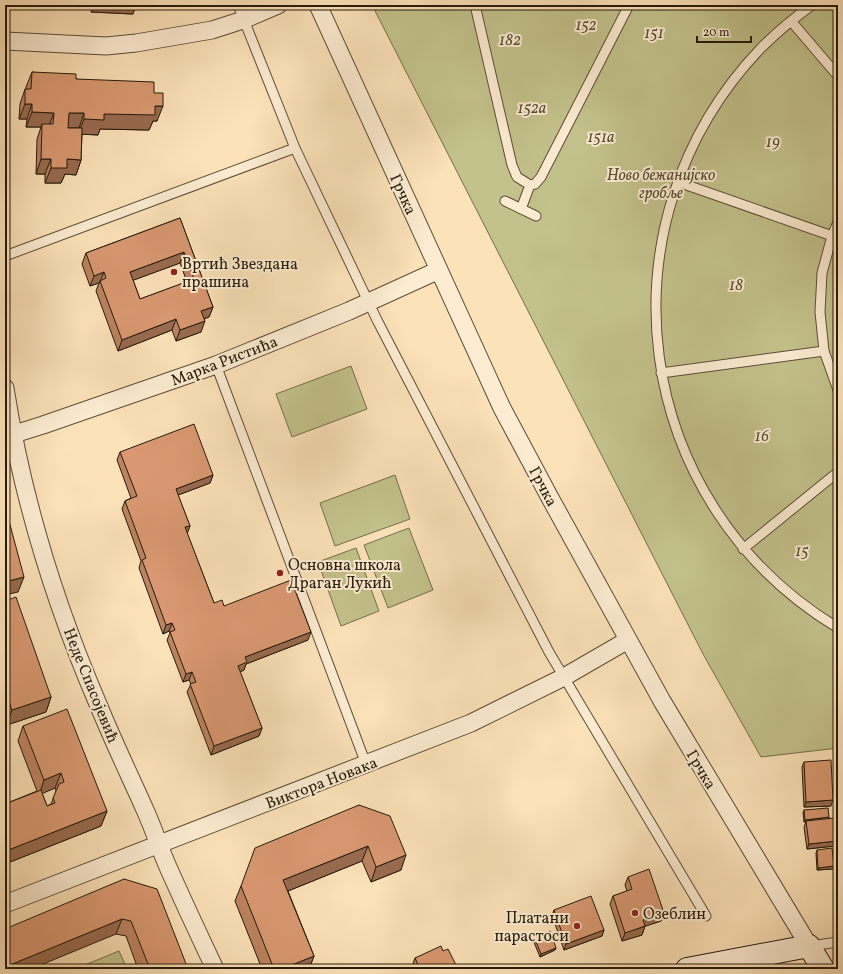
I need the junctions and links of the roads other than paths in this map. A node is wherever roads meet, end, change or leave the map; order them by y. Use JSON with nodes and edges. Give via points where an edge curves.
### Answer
{"nodes":[{"id":1,"x":278,"y":5,"type":"edge"},
{"id":2,"x":318,"y":5,"type":"edge"},
{"id":3,"x":475,"y":5,"type":"edge"},
{"id":4,"x":629,"y":5,"type":"edge"},
{"id":5,"x":812,"y":5,"type":"edge"},
{"id":6,"x":241,"y":12,"type":"edge"},
{"id":7,"x":791,"y":21,"type":"junction"},
{"id":8,"x":5,"y":40,"type":"edge"},
{"id":9,"x":838,"y":76,"type":"edge"},
{"id":10,"x":295,"y":148,"type":"junction"},
{"id":11,"x":678,"y":182,"type":"junction"},
{"id":12,"x":530,"y":185,"type":"junction"},
{"id":13,"x":505,"y":200,"type":"dead end"},
{"id":14,"x":521,"y":209,"type":"junction"},
{"id":15,"x":536,"y":216,"type":"dead end"},
{"id":16,"x":838,"y":222,"type":"edge"},
{"id":17,"x":835,"y":237,"type":"edge"},
{"id":18,"x":5,"y":256,"type":"edge"},
{"id":19,"x":439,"y":270,"type":"junction"},
{"id":20,"x":369,"y":302,"type":"junction"},
{"id":21,"x":824,"y":351,"type":"junction"},
{"id":22,"x":216,"y":365,"type":"junction"},
{"id":23,"x":661,"y":373,"type":"junction"},
{"id":24,"x":5,"y":388,"type":"edge"},
{"id":25,"x":838,"y":390,"type":"edge"},
{"id":26,"x":9,"y":436,"type":"edge"},
{"id":27,"x":838,"y":472,"type":"edge"},
{"id":28,"x":743,"y":549,"type":"junction"},
{"id":29,"x":838,"y":628,"type":"edge"},
{"id":30,"x":628,"y":640,"type":"junction"},
{"id":31,"x":564,"y":677,"type":"junction"},
{"id":32,"x":366,"y":764,"type":"junction"},
{"id":33,"x":158,"y":844,"type":"junction"},
{"id":34,"x":5,"y":904,"type":"edge"},
{"id":35,"x":706,"y":916,"type":"dead end"},
{"id":36,"x":838,"y":942,"type":"edge"},
{"id":37,"x":809,"y":946,"type":"junction"},
{"id":38,"x":215,"y":969,"type":"edge"},
{"id":39,"x":687,"y":969,"type":"edge"},
{"id":40,"x":824,"y":969,"type":"edge"}],
"edges":[{"from":1,"to":6,"type":"street"},
{"from":2,"to":19,"type":"street","name":"Грчка"},
{"from":3,"to":12,"type":"lane","via":[[512,165],[517,177]]},
{"from":4,"to":12,"type":"lane","via":[[541,177],[535,184]]},
{"from":5,"to":7,"type":"lane"},
{"from":6,"to":8,"type":"street","via":[[212,30],[122,45]]},
{"from":6,"to":10,"type":"lane"},
{"from":7,"to":9,"type":"lane"},
{"from":7,"to":11,"type":"lane","via":[[762,48],[712,110],[693,145]]},
{"from":10,"to":18,"type":"lane"},
{"from":10,"to":20,"type":"lane"},
{"from":11,"to":17,"type":"lane"},
{"from":11,"to":23,"type":"lane","via":[[664,228],[657,276],[656,325]]},
{"from":12,"to":14,"type":"lane"},
{"from":13,"to":14,"type":"lane"},
{"from":14,"to":15,"type":"lane"},
{"from":16,"to":17,"type":"lane"},
{"from":17,"to":21,"type":"lane","via":[[822,273],[820,312]]},
{"from":19,"to":20,"type":"street","name":"Марка Ристића"},
{"from":19,"to":30,"type":"street","name":"Грчка","via":[[502,408]]},
{"from":20,"to":22,"type":"street","name":"Марка Ристића"},
{"from":20,"to":31,"type":"lane"},
{"from":21,"to":23,"type":"lane"},
{"from":21,"to":25,"type":"lane"},
{"from":22,"to":26,"type":"street","name":"Марка Ристића"},
{"from":22,"to":32,"type":"lane"},
{"from":23,"to":28,"type":"lane","via":[[670,411],[699,484]]},
{"from":24,"to":26,"type":"street","name":"Неде Спасојевић"},
{"from":26,"to":33,"type":"street","name":"Неде Спасојевић","via":[[59,602],[97,704]]},
{"from":27,"to":28,"type":"lane"},
{"from":28,"to":29,"type":"lane","via":[[777,584],[815,614]]},
{"from":30,"to":31,"type":"street","name":"Виктора Новака"},
{"from":30,"to":37,"type":"street","name":"Грчка","via":[[691,751]]},
{"from":31,"to":32,"type":"street","name":"Виктора Новака","via":[[470,723]]},
{"from":31,"to":35,"type":"lane"},
{"from":32,"to":33,"type":"street","name":"Виктора Новака"},
{"from":33,"to":34,"type":"street","name":"Виктора Новака"},
{"from":33,"to":38,"type":"street","name":"Неде Спасојевић"},
{"from":36,"to":37,"type":"lane"},
{"from":37,"to":39,"type":"main road"},
{"from":37,"to":40,"type":"main road"}]}
